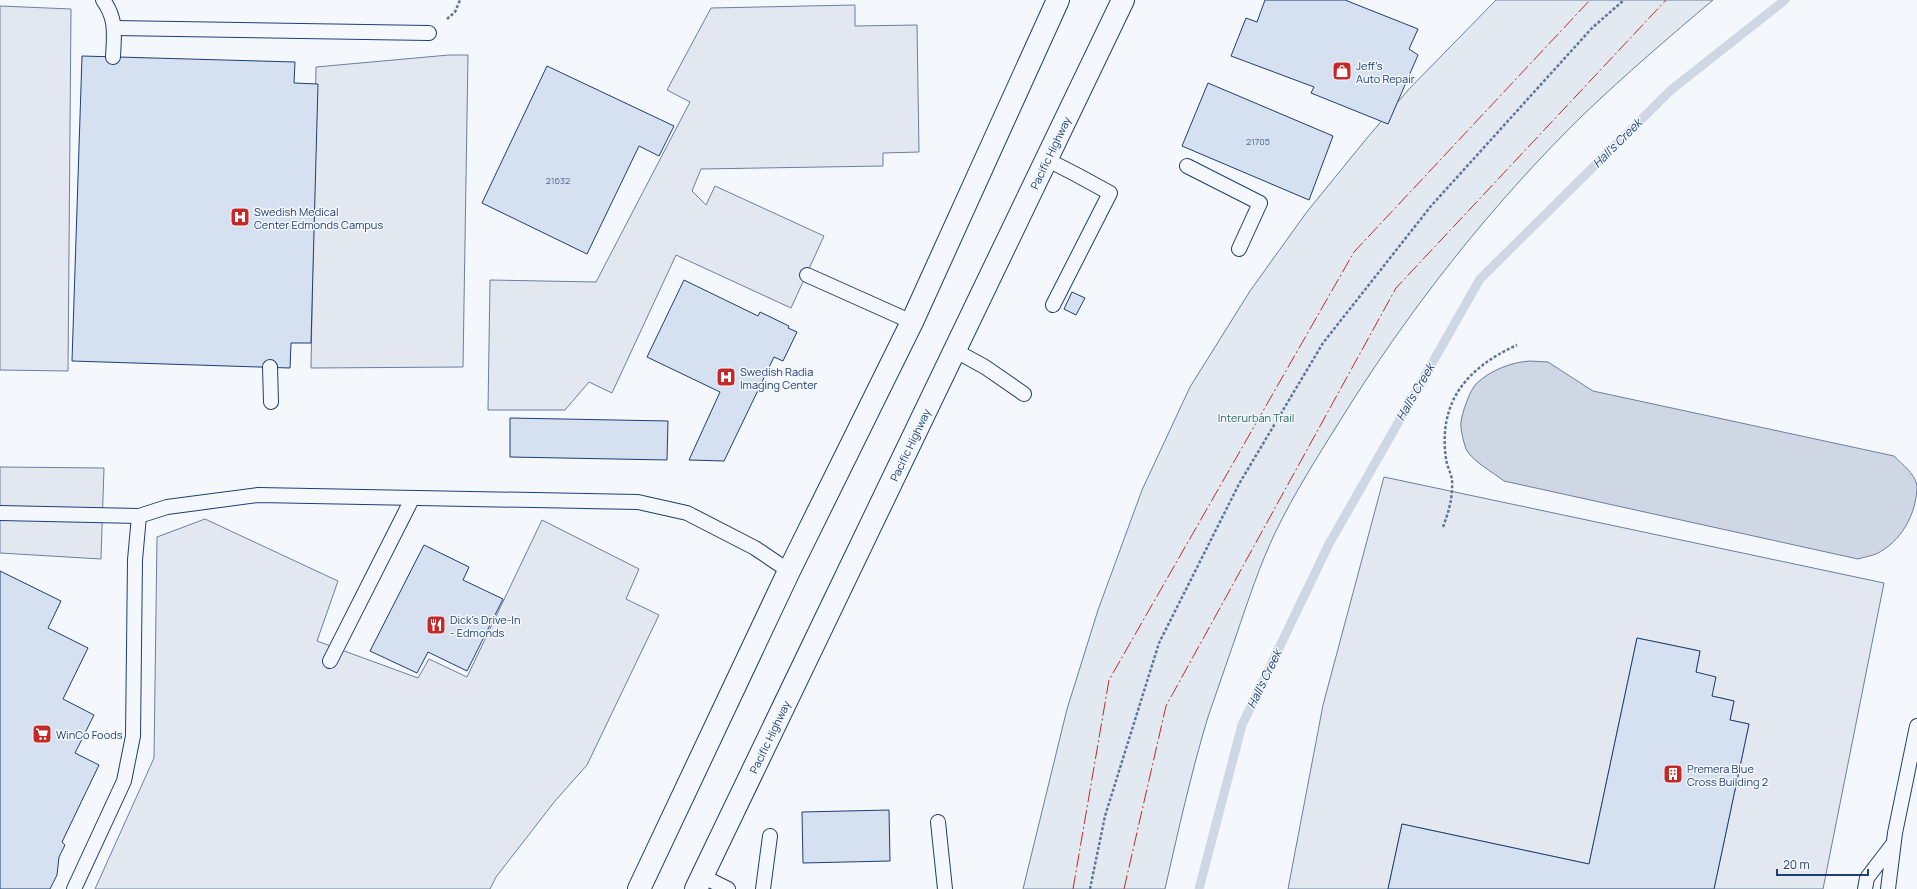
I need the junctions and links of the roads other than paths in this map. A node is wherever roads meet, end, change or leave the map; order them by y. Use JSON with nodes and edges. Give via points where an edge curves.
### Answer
{"nodes":[{"id":1,"x":103,"y":0,"type":"edge"},
{"id":2,"x":1058,"y":0,"type":"edge"},
{"id":3,"x":1123,"y":0,"type":"edge"},
{"id":4,"x":114,"y":28,"type":"junction"},
{"id":5,"x":429,"y":33,"type":"dead end"},
{"id":6,"x":113,"y":57,"type":"dead end"},
{"id":7,"x":1046,"y":159,"type":"junction"},
{"id":8,"x":1187,"y":166,"type":"dead end"},
{"id":9,"x":1239,"y":249,"type":"dead end"},
{"id":10,"x":807,"y":275,"type":"dead end"},
{"id":11,"x":1053,"y":306,"type":"dead end"},
{"id":12,"x":912,"y":322,"type":"junction"},
{"id":13,"x":954,"y":350,"type":"junction"},
{"id":14,"x":270,"y":367,"type":"dead end"},
{"id":15,"x":1024,"y":394,"type":"dead end"},
{"id":16,"x":271,"y":402,"type":"dead end"},
{"id":17,"x":412,"y":499,"type":"junction"},
{"id":18,"x":0,"y":513,"type":"edge"},
{"id":19,"x":139,"y":516,"type":"junction"},
{"id":20,"x":789,"y":572,"type":"junction"},
{"id":21,"x":330,"y":661,"type":"dead end"},
{"id":22,"x":1917,"y":726,"type":"edge"},
{"id":23,"x":938,"y":822,"type":"dead end"},
{"id":24,"x":770,"y":836,"type":"dead end"},
{"id":25,"x":1893,"y":844,"type":"junction"},
{"id":26,"x":699,"y":882,"type":"edge"},
{"id":27,"x":74,"y":889,"type":"edge"},
{"id":28,"x":639,"y":889,"type":"edge"},
{"id":29,"x":728,"y":889,"type":"edge"},
{"id":30,"x":763,"y":889,"type":"edge"},
{"id":31,"x":945,"y":889,"type":"edge"},
{"id":32,"x":1865,"y":889,"type":"edge"},
{"id":33,"x":1888,"y":889,"type":"edge"}],
"edges":[{"from":1,"to":4,"type":"lane","via":[[111,11]]},
{"from":2,"to":12,"type":"highway"},
{"from":3,"to":7,"type":"highway","name":"Pacific Highway"},
{"from":4,"to":5,"type":"lane"},
{"from":4,"to":6,"type":"lane"},
{"from":7,"to":11,"type":"lane","via":[[1110,193]]},
{"from":7,"to":13,"type":"highway","name":"Pacific Highway"},
{"from":8,"to":9,"type":"lane","via":[[1260,203]]},
{"from":10,"to":12,"type":"lane"},
{"from":12,"to":20,"type":"highway"},
{"from":13,"to":15,"type":"lane","via":[[986,367]]},
{"from":13,"to":26,"type":"highway","name":"Pacific Highway"},
{"from":14,"to":16,"type":"lane"},
{"from":17,"to":19,"type":"lane","via":[[258,495],[167,507]]},
{"from":17,"to":20,"type":"lane","via":[[638,502],[687,513],[755,548]]},
{"from":17,"to":21,"type":"lane"},
{"from":18,"to":19,"type":"lane"},
{"from":19,"to":27,"type":"lane","via":[[135,560],[133,736],[124,781]]},
{"from":20,"to":28,"type":"highway"},
{"from":22,"to":25,"type":"lane"},
{"from":23,"to":31,"type":"lane"},
{"from":24,"to":30,"type":"lane"},
{"from":25,"to":32,"type":"lane","via":[[1868,878]]},
{"from":25,"to":33,"type":"lane"},
{"from":26,"to":29,"type":"lane"}]}
